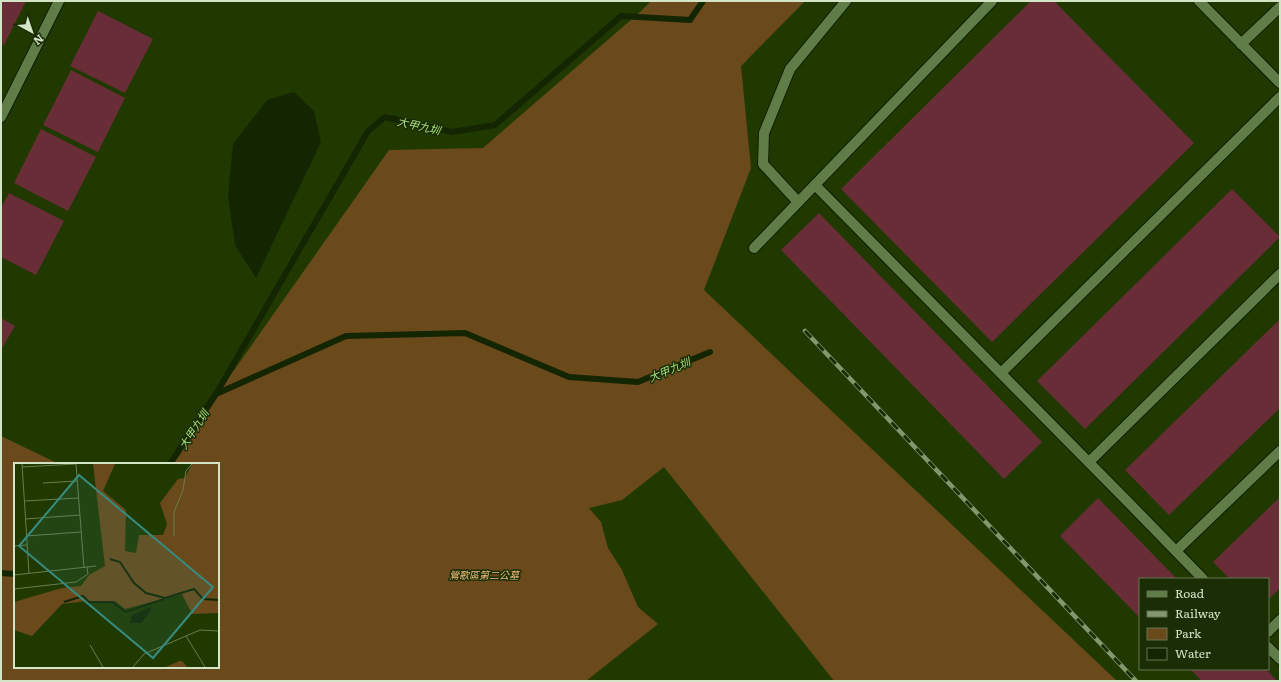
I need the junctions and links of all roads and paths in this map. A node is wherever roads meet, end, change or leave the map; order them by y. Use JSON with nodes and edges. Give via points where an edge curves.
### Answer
{"nodes":[{"id":1,"x":59,"y":1,"type":"edge"},
{"id":2,"x":846,"y":1,"type":"edge"},
{"id":3,"x":992,"y":1,"type":"edge"},
{"id":4,"x":1199,"y":1,"type":"edge"},
{"id":5,"x":1280,"y":7,"type":"edge"},
{"id":6,"x":1241,"y":44,"type":"junction"},
{"id":7,"x":1280,"y":83,"type":"edge"},
{"id":8,"x":1280,"y":97,"type":"edge"},
{"id":9,"x":1,"y":117,"type":"edge"},
{"id":10,"x":815,"y":185,"type":"junction"},
{"id":11,"x":798,"y":202,"type":"junction"},
{"id":12,"x":754,"y":248,"type":"dead end"},
{"id":13,"x":1280,"y":274,"type":"edge"},
{"id":14,"x":1001,"y":373,"type":"junction"},
{"id":15,"x":1280,"y":451,"type":"edge"},
{"id":16,"x":1089,"y":462,"type":"junction"},
{"id":17,"x":1176,"y":551,"type":"junction"},
{"id":18,"x":1202,"y":578,"type":"edge"},
{"id":19,"x":1280,"y":620,"type":"edge"},
{"id":20,"x":1269,"y":631,"type":"edge"},
{"id":21,"x":1269,"y":648,"type":"edge"},
{"id":22,"x":1280,"y":659,"type":"edge"}],
"edges":[{"from":1,"to":9,"type":"street"},
{"from":2,"to":11,"type":"street","via":[[790,68],[764,133],[763,164]]},
{"from":3,"to":10,"type":"street"},
{"from":4,"to":6,"type":"street"},
{"from":5,"to":6,"type":"street"},
{"from":6,"to":7,"type":"street"},
{"from":8,"to":14,"type":"street"},
{"from":10,"to":11,"type":"street"},
{"from":10,"to":14,"type":"street"},
{"from":11,"to":12,"type":"street"},
{"from":13,"to":16,"type":"street"},
{"from":14,"to":16,"type":"street"},
{"from":15,"to":17,"type":"street"},
{"from":16,"to":17,"type":"street"},
{"from":17,"to":18,"type":"street"},
{"from":19,"to":20,"type":"street"},
{"from":21,"to":22,"type":"street"}]}
